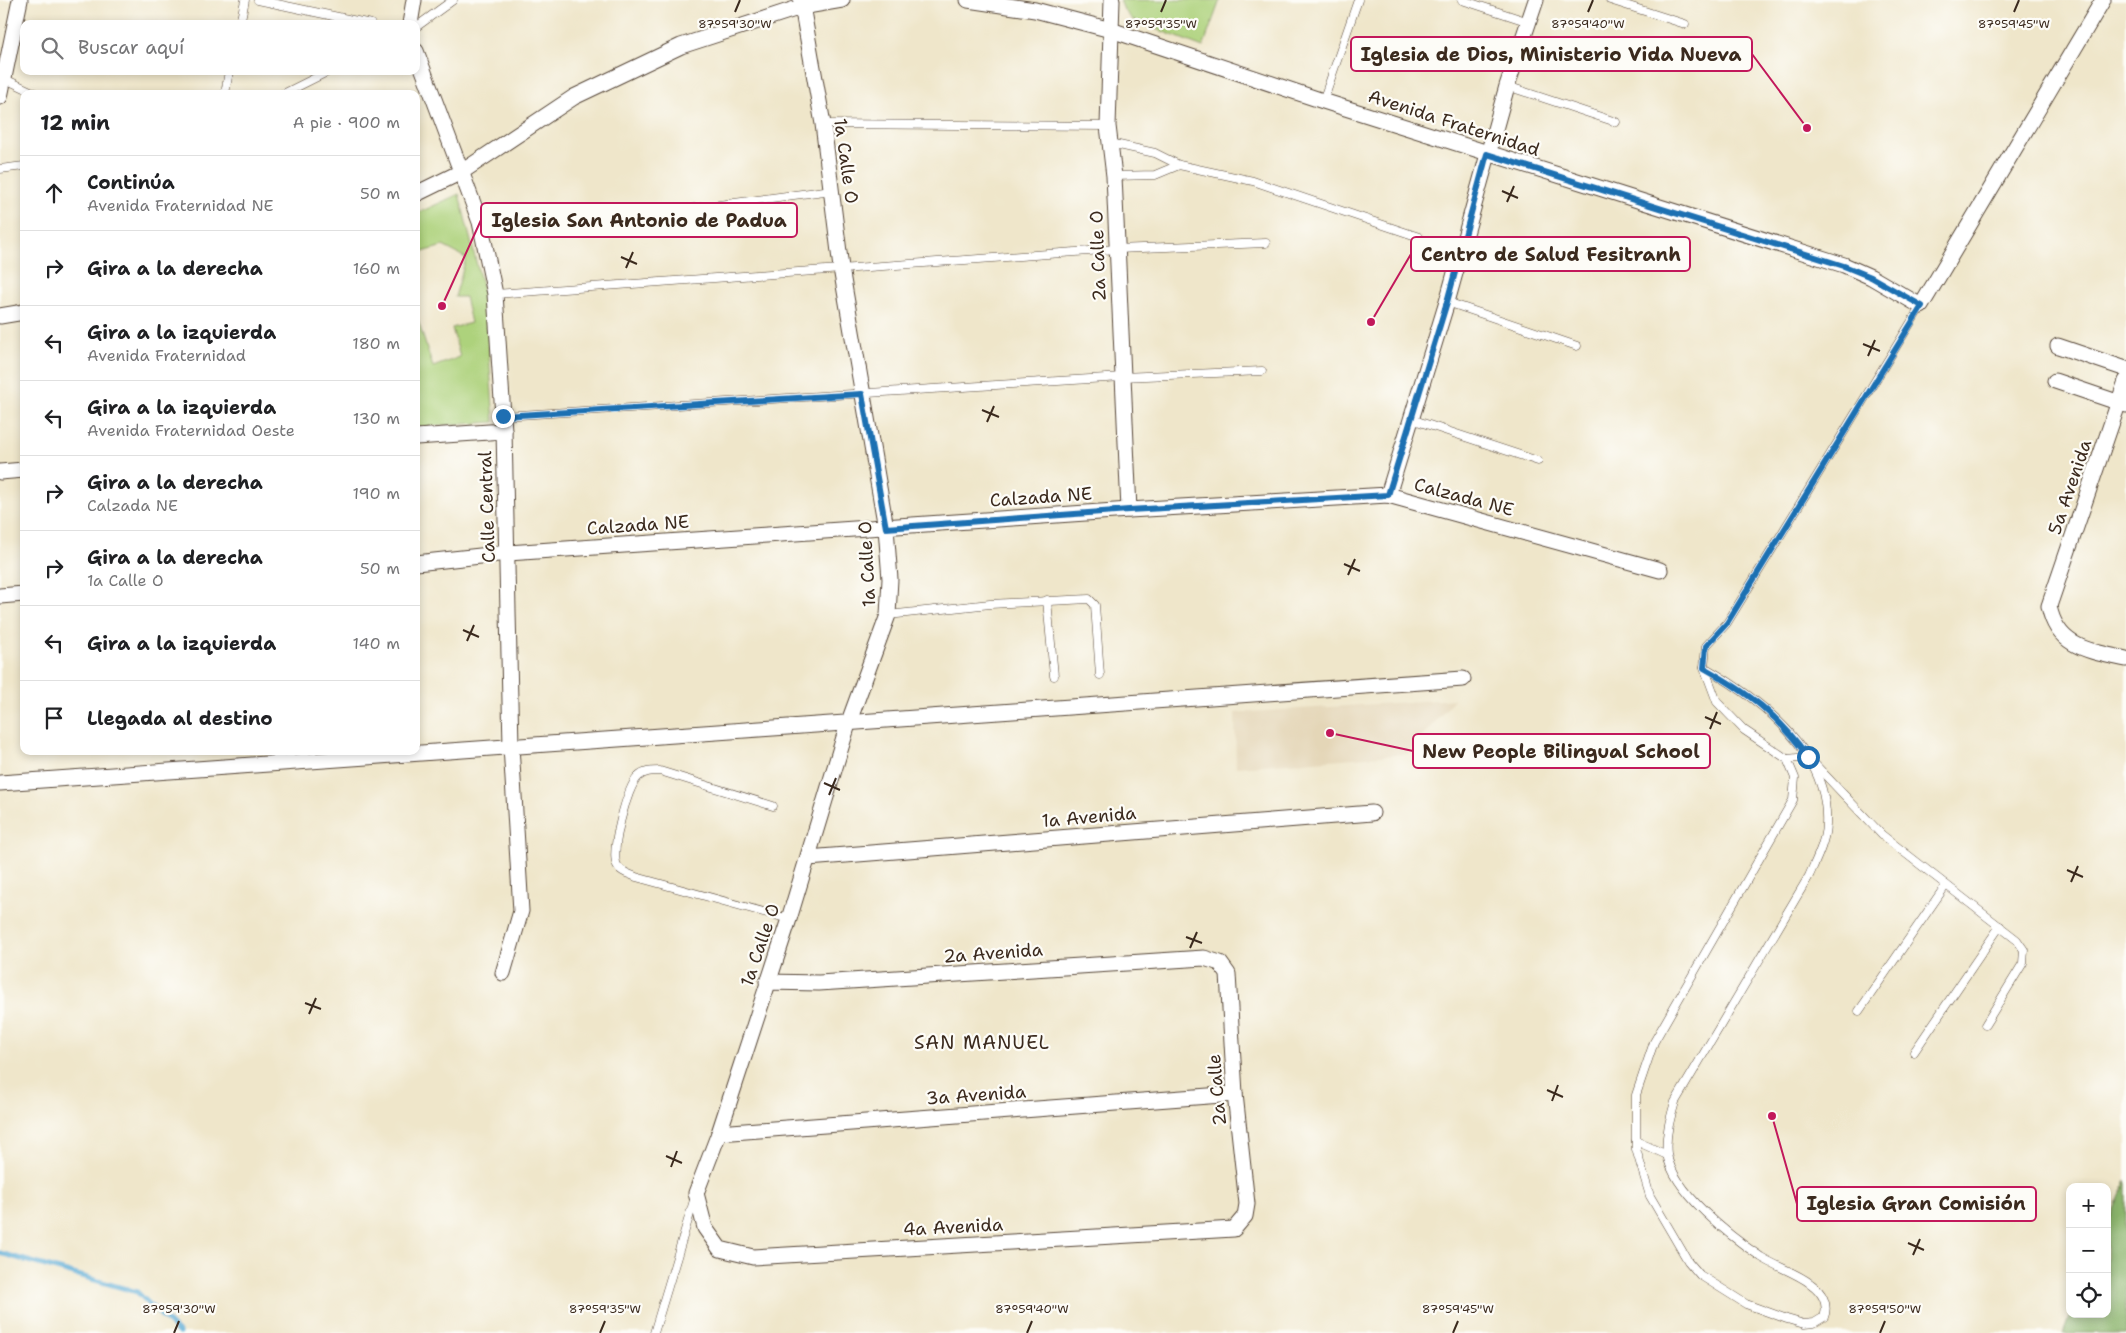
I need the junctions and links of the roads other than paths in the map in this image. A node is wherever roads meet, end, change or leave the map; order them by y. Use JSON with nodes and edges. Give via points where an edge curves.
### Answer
{"nodes":[{"id":1,"x":20,"y":0,"type":"edge"},
{"id":2,"x":245,"y":0,"type":"edge"},
{"id":3,"x":258,"y":0,"type":"edge"},
{"id":4,"x":414,"y":0,"type":"edge"},
{"id":5,"x":453,"y":0,"type":"edge"},
{"id":6,"x":842,"y":0,"type":"edge"},
{"id":7,"x":968,"y":0,"type":"edge"},
{"id":8,"x":1112,"y":0,"type":"edge"},
{"id":9,"x":1358,"y":0,"type":"edge"},
{"id":10,"x":1462,"y":0,"type":"edge"},
{"id":11,"x":1536,"y":0,"type":"edge"},
{"id":12,"x":1610,"y":0,"type":"edge"},
{"id":13,"x":2104,"y":0,"type":"edge"},
{"id":14,"x":801,"y":3,"type":"edge"},
{"id":15,"x":241,"y":20,"type":"edge"},
{"id":16,"x":351,"y":20,"type":"edge"},
{"id":17,"x":411,"y":20,"type":"edge"},
{"id":18,"x":1529,"y":22,"type":"junction"},
{"id":19,"x":420,"y":24,"type":"edge"},
{"id":20,"x":1685,"y":24,"type":"dead end"},
{"id":21,"x":1111,"y":30,"type":"junction"},
{"id":22,"x":420,"y":61,"type":"edge"},
{"id":23,"x":228,"y":75,"type":"edge"},
{"id":24,"x":320,"y":75,"type":"edge"},
{"id":25,"x":2,"y":77,"type":"edge"},
{"id":26,"x":1507,"y":86,"type":"junction"},
{"id":27,"x":29,"y":90,"type":"edge"},
{"id":28,"x":226,"y":90,"type":"edge"},
{"id":29,"x":290,"y":90,"type":"edge"},
{"id":30,"x":0,"y":97,"type":"edge"},
{"id":31,"x":1323,"y":101,"type":"junction"},
{"id":32,"x":1616,"y":122,"type":"dead end"},
{"id":33,"x":823,"y":124,"type":"junction"},
{"id":34,"x":1108,"y":126,"type":"junction"},
{"id":35,"x":1110,"y":144,"type":"junction"},
{"id":36,"x":1487,"y":154,"type":"junction"},
{"id":37,"x":1179,"y":165,"type":"junction"},
{"id":38,"x":20,"y":166,"type":"edge"},
{"id":39,"x":0,"y":169,"type":"edge"},
{"id":40,"x":463,"y":171,"type":"junction"},
{"id":41,"x":1114,"y":176,"type":"junction"},
{"id":42,"x":832,"y":190,"type":"junction"},
{"id":43,"x":420,"y":192,"type":"edge"},
{"id":44,"x":612,"y":219,"type":"dead end"},
{"id":45,"x":1420,"y":237,"type":"dead end"},
{"id":46,"x":1266,"y":243,"type":"dead end"},
{"id":47,"x":1117,"y":249,"type":"junction"},
{"id":48,"x":841,"y":268,"type":"junction"},
{"id":49,"x":496,"y":294,"type":"junction"},
{"id":50,"x":1447,"y":302,"type":"junction"},
{"id":51,"x":1922,"y":306,"type":"junction"},
{"id":52,"x":20,"y":313,"type":"edge"},
{"id":53,"x":0,"y":316,"type":"edge"},
{"id":54,"x":1577,"y":346,"type":"dead end"},
{"id":55,"x":2058,"y":346,"type":"dead end"},
{"id":56,"x":2126,"y":369,"type":"edge"},
{"id":57,"x":1262,"y":371,"type":"dead end"},
{"id":58,"x":1122,"y":377,"type":"junction"},
{"id":59,"x":2055,"y":381,"type":"dead end"},
{"id":60,"x":2126,"y":381,"type":"edge"},
{"id":61,"x":862,"y":394,"type":"junction"},
{"id":62,"x":2122,"y":404,"type":"edge"},
{"id":63,"x":1411,"y":419,"type":"junction"},
{"id":64,"x":503,"y":424,"type":"junction"},
{"id":65,"x":420,"y":436,"type":"edge"},
{"id":66,"x":1538,"y":461,"type":"dead end"},
{"id":67,"x":20,"y":470,"type":"edge"},
{"id":68,"x":0,"y":472,"type":"edge"},
{"id":69,"x":1388,"y":495,"type":"junction"},
{"id":70,"x":1129,"y":510,"type":"junction"},
{"id":71,"x":886,"y":528,"type":"junction"},
{"id":72,"x":508,"y":553,"type":"junction"},
{"id":73,"x":420,"y":562,"type":"edge"},
{"id":74,"x":1660,"y":570,"type":"dead end"},
{"id":75,"x":20,"y":594,"type":"edge"},
{"id":76,"x":0,"y":596,"type":"edge"},
{"id":77,"x":1047,"y":600,"type":"junction"},
{"id":78,"x":888,"y":615,"type":"junction"},
{"id":79,"x":2126,"y":659,"type":"edge"},
{"id":80,"x":1704,"y":668,"type":"junction"},
{"id":81,"x":1054,"y":676,"type":"dead end"},
{"id":82,"x":1100,"y":676,"type":"dead end"},
{"id":83,"x":1463,"y":679,"type":"dead end"},
{"id":84,"x":848,"y":724,"type":"junction"},
{"id":85,"x":511,"y":746,"type":"junction"},
{"id":86,"x":420,"y":753,"type":"edge"},
{"id":87,"x":387,"y":755,"type":"edge"},
{"id":88,"x":1808,"y":757,"type":"junction"},
{"id":89,"x":1786,"y":759,"type":"junction"},
{"id":90,"x":0,"y":783,"type":"edge"},
{"id":91,"x":773,"y":806,"type":"dead end"},
{"id":92,"x":1372,"y":813,"type":"dead end"},
{"id":93,"x":808,"y":858,"type":"junction"},
{"id":94,"x":1946,"y":885,"type":"junction"},
{"id":95,"x":788,"y":919,"type":"junction"},
{"id":96,"x":2000,"y":926,"type":"junction"},
{"id":97,"x":1220,"y":963,"type":"joint"},
{"id":98,"x":502,"y":973,"type":"dead end"},
{"id":99,"x":767,"y":982,"type":"junction"},
{"id":100,"x":1859,"y":1011,"type":"dead end"},
{"id":101,"x":1985,"y":1025,"type":"dead end"},
{"id":102,"x":1914,"y":1052,"type":"dead end"},
{"id":103,"x":1236,"y":1094,"type":"junction"},
{"id":104,"x":719,"y":1133,"type":"junction"},
{"id":105,"x":1636,"y":1141,"type":"junction"},
{"id":106,"x":1667,"y":1155,"type":"junction"},
{"id":107,"x":696,"y":1193,"type":"junction"},
{"id":108,"x":1245,"y":1216,"type":"joint"},
{"id":109,"x":654,"y":1333,"type":"edge"}],
"edges":[{"from":1,"to":25,"type":"street"},
{"from":2,"to":15,"type":"lane"},
{"from":3,"to":16,"type":"lane"},
{"from":4,"to":17,"type":"street"},
{"from":5,"to":19,"type":"lane"},
{"from":6,"to":14,"type":"street"},
{"from":7,"to":21,"type":"street","name":"Avenida Fraternidad","via":[[1035,10]]},
{"from":8,"to":21,"type":"street","name":"2a Calle O"},
{"from":9,"to":31,"type":"lane"},
{"from":10,"to":18,"type":"lane"},
{"from":11,"to":18,"type":"street"},
{"from":12,"to":20,"type":"lane"},
{"from":13,"to":51,"type":"street"},
{"from":14,"to":33,"type":"street","name":"1a Calle O"},
{"from":14,"to":40,"type":"street","via":[[681,46],[574,97]]},
{"from":18,"to":26,"type":"street"},
{"from":21,"to":31,"type":"street","name":"Avenida Fraternidad"},
{"from":21,"to":34,"type":"street","name":"2a Calle O"},
{"from":22,"to":40,"type":"street","name":"Calle Central"},
{"from":23,"to":28,"type":"lane"},
{"from":24,"to":29,"type":"lane"},
{"from":25,"to":27,"type":"lane"},
{"from":25,"to":30,"type":"street"},
{"from":26,"to":32,"type":"lane"},
{"from":26,"to":36,"type":"street"},
{"from":31,"to":36,"type":"street","name":"Avenida Fraternidad"},
{"from":33,"to":34,"type":"lane"},
{"from":33,"to":42,"type":"street","name":"1a Calle O"},
{"from":34,"to":35,"type":"street","name":"2a Calle O"},
{"from":35,"to":37,"type":"lane","via":[[1155,153]]},
{"from":35,"to":41,"type":"street","name":"2a Calle O"},
{"from":36,"to":50,"type":"street"},
{"from":36,"to":51,"type":"street","name":"Avenida Fraternidad","via":[[1844,266],[1871,277]]},
{"from":37,"to":41,"type":"lane","via":[[1155,174]]},
{"from":37,"to":45,"type":"lane","via":[[1253,181]]},
{"from":38,"to":39,"type":"lane"},
{"from":40,"to":43,"type":"street"},
{"from":40,"to":49,"type":"street","name":"Calle Central","via":[[480,222]]},
{"from":41,"to":47,"type":"street","name":"2a Calle O"},
{"from":42,"to":44,"type":"lane"},
{"from":42,"to":48,"type":"street","name":"1a Calle O"},
{"from":46,"to":47,"type":"lane"},
{"from":47,"to":48,"type":"lane"},
{"from":47,"to":58,"type":"street","name":"2a Calle O"},
{"from":48,"to":49,"type":"lane"},
{"from":48,"to":61,"type":"street","name":"1a Calle O"},
{"from":49,"to":64,"type":"street","name":"Calle Central"},
{"from":50,"to":54,"type":"lane"},
{"from":50,"to":63,"type":"street"},
{"from":51,"to":80,"type":"lane","via":[[1727,623],[1706,646]]},
{"from":52,"to":53,"type":"street"},
{"from":55,"to":56,"type":"street"},
{"from":57,"to":58,"type":"lane"},
{"from":58,"to":61,"type":"lane"},
{"from":58,"to":70,"type":"street","name":"2a Calle O"},
{"from":59,"to":62,"type":"street"},
{"from":60,"to":62,"type":"street","name":"5a Avenida"},
{"from":61,"to":64,"type":"lane"},
{"from":61,"to":71,"type":"street","name":"1a Calle O"},
{"from":62,"to":79,"type":"street","name":"5a Avenida","via":[[2048,606],[2052,624],[2071,643]]},
{"from":63,"to":66,"type":"lane"},
{"from":63,"to":69,"type":"street"},
{"from":64,"to":65,"type":"street"},
{"from":64,"to":72,"type":"street","name":"Calle Central"},
{"from":67,"to":68,"type":"street"},
{"from":69,"to":70,"type":"street","name":"Calzada NE"},
{"from":69,"to":74,"type":"street","name":"Calzada NE"},
{"from":70,"to":71,"type":"street","name":"Calzada NE"},
{"from":71,"to":72,"type":"street","name":"Calzada NE"},
{"from":71,"to":78,"type":"street","name":"1a Calle O","via":[[890,579]]},
{"from":72,"to":73,"type":"street","name":"Calzada NE"},
{"from":72,"to":85,"type":"street","name":"Calle Central"},
{"from":75,"to":76,"type":"street"},
{"from":77,"to":78,"type":"lane"},
{"from":77,"to":81,"type":"lane"},
{"from":77,"to":82,"type":"lane","via":[[1089,599],[1095,605]]},
{"from":78,"to":84,"type":"street","name":"1a Calle O"},
{"from":80,"to":88,"type":"lane","via":[[1759,702],[1788,729]]},
{"from":80,"to":89,"type":"lane","via":[[1717,702],[1726,714]]},
{"from":83,"to":84,"type":"street"},
{"from":84,"to":85,"type":"street"},
{"from":84,"to":93,"type":"street","name":"1a Calle O"},
{"from":85,"to":86,"type":"street"},
{"from":85,"to":98,"type":"street","name":"Calle Central","via":[[521,911]]},
{"from":87,"to":90,"type":"street"},
{"from":88,"to":89,"type":"lane"},
{"from":88,"to":94,"type":"lane","via":[[1882,835]]},
{"from":88,"to":106,"type":"lane","via":[[1825,810],[1824,840],[1809,876],[1675,1102],[1667,1130]]},
{"from":89,"to":105,"type":"lane","via":[[1795,778],[1793,800],[1654,1042],[1636,1095]]},
{"from":91,"to":95,"type":"lane","via":[[660,771],[647,771],[638,776],[629,788],[614,854],[622,871],[636,877]]},
{"from":92,"to":93,"type":"street","name":"1a Avenida"},
{"from":93,"to":95,"type":"street","name":"1a Calle O"},
{"from":94,"to":96,"type":"lane"},
{"from":94,"to":100,"type":"lane"},
{"from":95,"to":99,"type":"street","name":"1a Calle O"},
{"from":96,"to":101,"type":"lane","via":[[2017,940],[2024,956]]},
{"from":96,"to":102,"type":"lane"},
{"from":97,"to":99,"type":"street","name":"2a Avenida","via":[[1204,958],[819,983]]},
{"from":97,"to":103,"type":"street","name":"2a Calle","via":[[1228,974]]},
{"from":99,"to":104,"type":"street","name":"1a Calle O"},
{"from":103,"to":104,"type":"street","name":"3a Avenida"},
{"from":103,"to":108,"type":"street","name":"2a Calle","via":[[1247,1204]]},
{"from":104,"to":107,"type":"street","name":"1a Calle O"},
{"from":105,"to":106,"type":"lane"},
{"from":105,"to":106,"type":"lane","via":[[1650,1196],[1688,1261],[1700,1275],[1754,1307],[1804,1324],[1820,1321],[1826,1311],[1823,1297],[1811,1284],[1761,1257],[1712,1218],[1677,1178]]},
{"from":107,"to":108,"type":"street","name":"4a Avenida","via":[[705,1228],[720,1249],[753,1258],[1234,1229]]},
{"from":107,"to":109,"type":"lane"}]}
